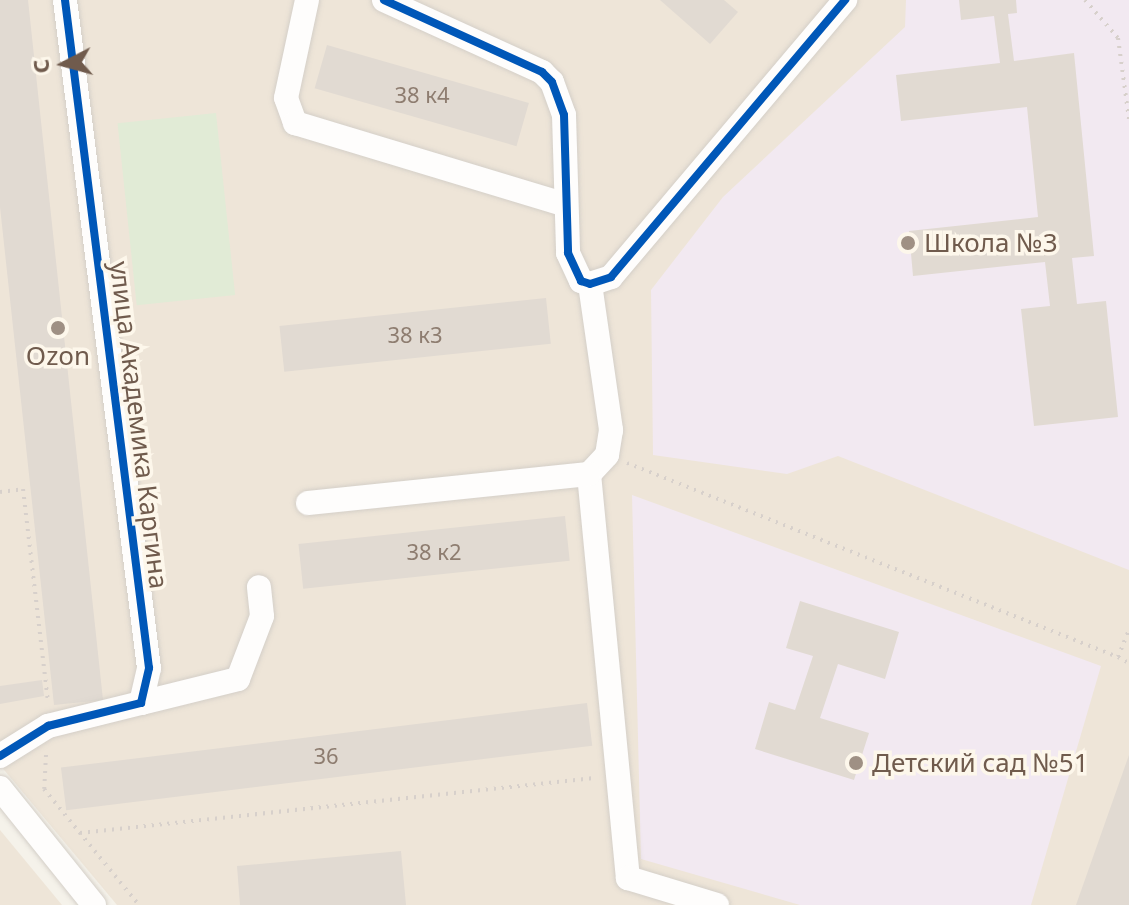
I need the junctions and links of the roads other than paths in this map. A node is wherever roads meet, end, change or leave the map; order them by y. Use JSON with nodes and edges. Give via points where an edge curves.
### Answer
{"nodes":[{"id":1,"x":65,"y":0,"type":"edge"},
{"id":2,"x":307,"y":0,"type":"edge"},
{"id":3,"x":384,"y":0,"type":"edge"},
{"id":4,"x":845,"y":0,"type":"edge"},
{"id":5,"x":563,"y":204,"type":"junction"},
{"id":6,"x":590,"y":284,"type":"junction"},
{"id":7,"x":589,"y":474,"type":"junction"},
{"id":8,"x":308,"y":503,"type":"dead end"},
{"id":9,"x":259,"y":587,"type":"dead end"},
{"id":10,"x":141,"y":703,"type":"junction"},
{"id":11,"x":0,"y":756,"type":"edge"},
{"id":12,"x":0,"y":788,"type":"edge"},
{"id":13,"x":94,"y":905,"type":"edge"},
{"id":14,"x":717,"y":905,"type":"edge"}],
"edges":[{"from":1,"to":10,"type":"street","name":"улица Академика Каргина","via":[[149,668]]},
{"from":2,"to":5,"type":"street","via":[[286,98],[295,123]]},
{"from":3,"to":5,"type":"street","via":[[542,72],[552,82],[564,115]]},
{"from":4,"to":6,"type":"street","via":[[611,277]]},
{"from":5,"to":6,"type":"street","via":[[568,253],[581,281]]},
{"from":6,"to":7,"type":"street","via":[[611,430],[607,455]]},
{"from":7,"to":8,"type":"street"},
{"from":7,"to":14,"type":"street","via":[[628,878]]},
{"from":9,"to":10,"type":"street","via":[[262,616],[238,679]]},
{"from":10,"to":11,"type":"street","via":[[48,726]]},
{"from":12,"to":13,"type":"street"}]}
